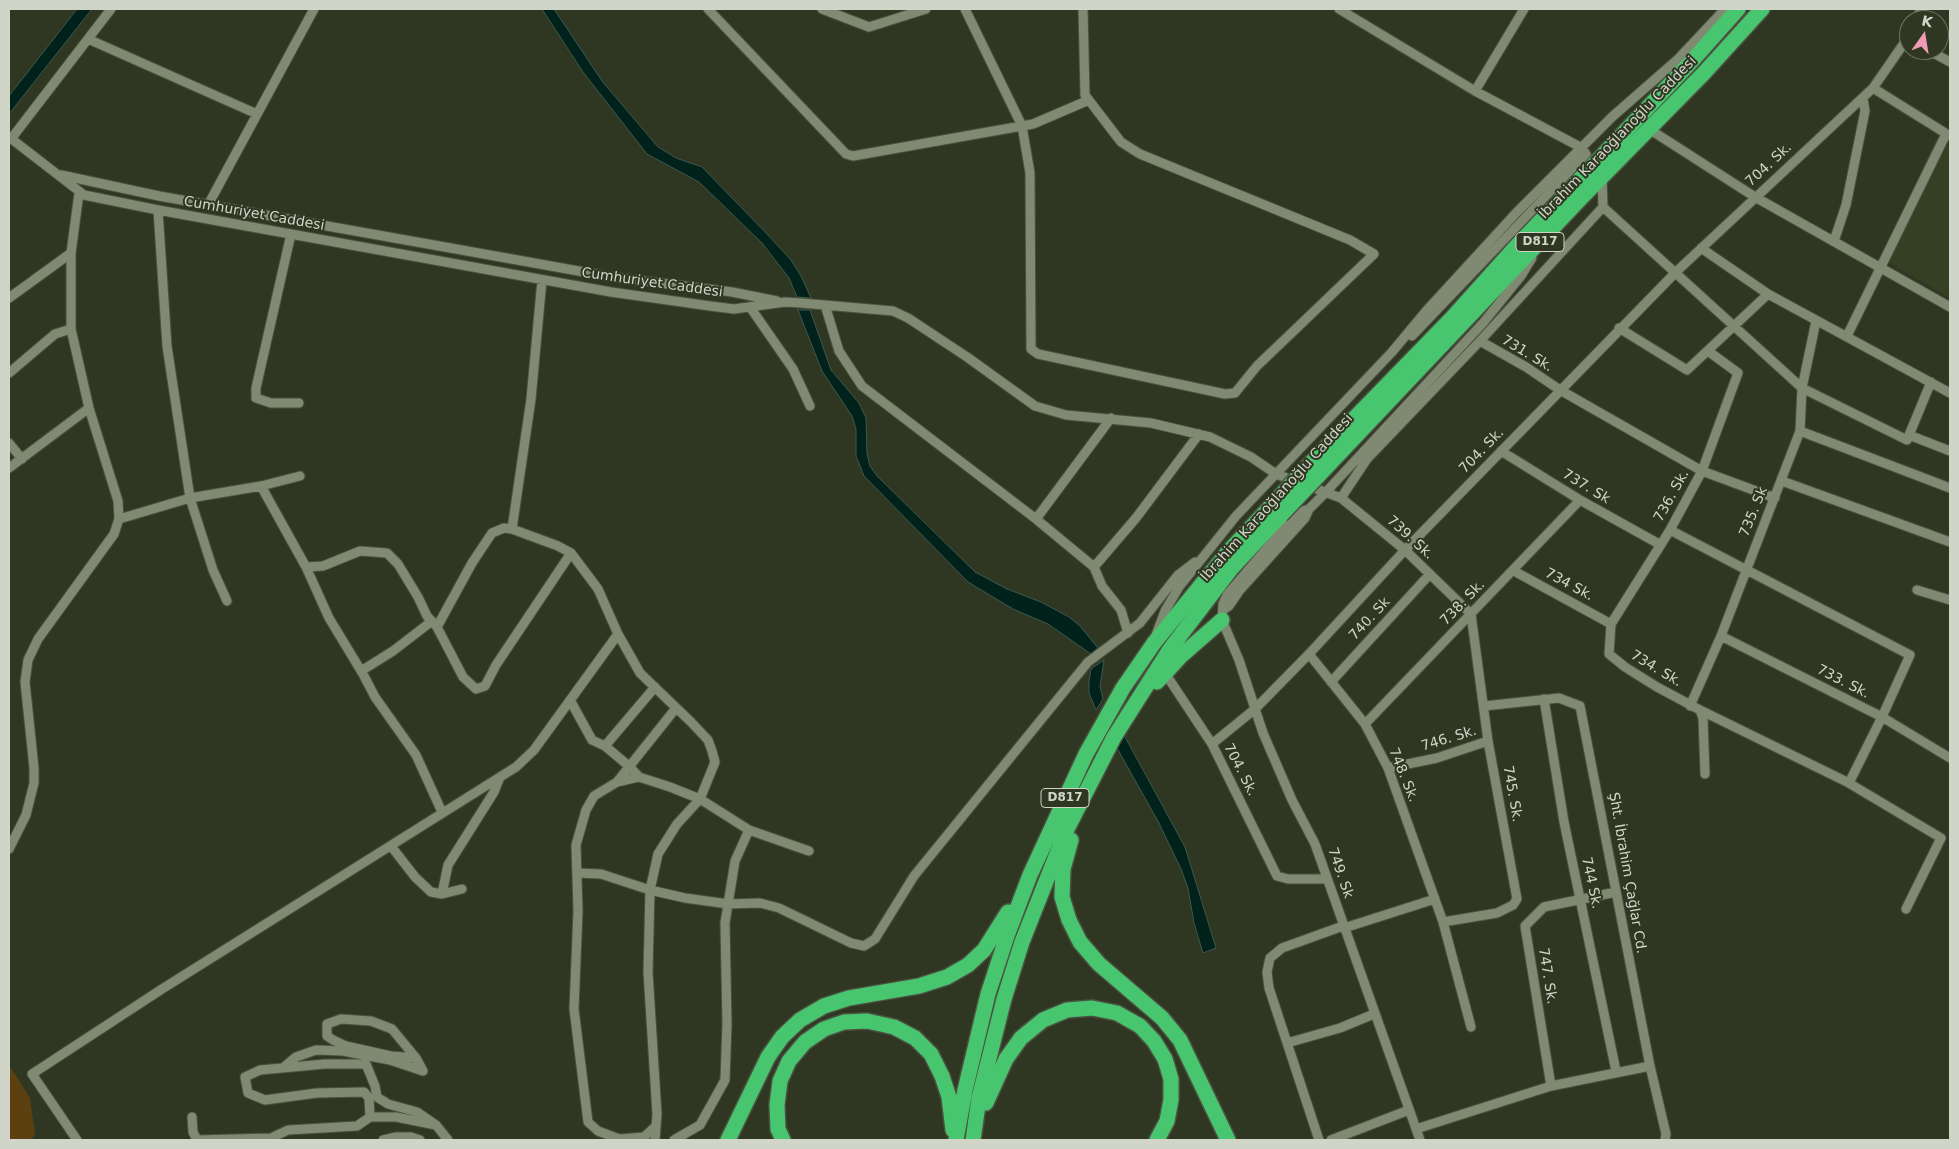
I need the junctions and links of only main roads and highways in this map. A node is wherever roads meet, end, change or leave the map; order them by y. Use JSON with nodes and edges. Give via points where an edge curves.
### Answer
{"nodes":[{"id":1,"x":1738,"y":9,"type":"edge"},
{"id":2,"x":1762,"y":9,"type":"edge"},
{"id":3,"x":1313,"y":471,"type":"junction"},
{"id":4,"x":1276,"y":510,"type":"junction"},
{"id":5,"x":1222,"y":615,"type":"road end"},
{"id":6,"x":1134,"y":704,"type":"junction"},
{"id":7,"x":1092,"y":779,"type":"junction"},
{"id":8,"x":1054,"y":821,"type":"junction"},
{"id":9,"x":728,"y":1140,"type":"edge"},
{"id":10,"x":783,"y":1140,"type":"edge"},
{"id":11,"x":954,"y":1140,"type":"edge"},
{"id":12,"x":974,"y":1140,"type":"edge"},
{"id":13,"x":1157,"y":1140,"type":"edge"},
{"id":14,"x":1228,"y":1140,"type":"edge"}],
"edges":[{"from":1,"to":3,"type":"highway","name":"İbrahim Karaoğlanoğlu Caddesi","number":"D817"},
{"from":2,"to":3,"type":"highway","name":"İbrahim Karaoğlanoğlu Caddesi","number":"D817","via":[[1704,73]]},
{"from":3,"to":4,"type":"highway","name":"İbrahim Karaoğlanoğlu Caddesi","number":"D817","bridge":true},
{"from":4,"to":6,"type":"highway","name":"İbrahim Karaoğlanoğlu Caddesi","number":"D817","via":[[1170,649]]},
{"from":4,"to":8,"type":"highway","name":"İbrahim Karaoğlanoğlu Caddesi","number":"D817","via":[[1228,552],[1154,643],[1123,688]]},
{"from":5,"to":6,"type":"highway"},
{"from":6,"to":7,"type":"highway","name":"İbrahim Karaoğlanoğlu Caddesi","number":"D817"},
{"from":7,"to":12,"type":"highway","name":"İbrahim Karaoğlanoğlu Caddesi","number":"D817","via":[[1066,831],[1022,942],[984,1080]]},
{"from":7,"to":14,"type":"highway","via":[[1063,869],[1062,897],[1069,920],[1080,942],[1099,964],[1162,1018],[1180,1040]]},
{"from":8,"to":9,"type":"highway","via":[[1002,925],[984,950],[948,978],[849,998],[824,1006],[800,1020],[768,1057]]},
{"from":8,"to":11,"type":"highway","name":"İbrahim Karaoğlanoğlu Caddesi","number":"D817","via":[[988,994]]},
{"from":10,"to":11,"type":"highway","via":[[778,1129],[776,1105],[780,1081],[789,1061],[805,1042],[824,1029],[844,1022],[867,1021],[894,1027],[915,1038],[930,1054],[949,1097]]},
{"from":12,"to":13,"type":"highway","via":[[990,1092],[1006,1059],[1021,1038],[1043,1020],[1067,1010],[1092,1008],[1117,1013],[1140,1026],[1165,1059],[1171,1079],[1171,1100],[1167,1121]]}]}
